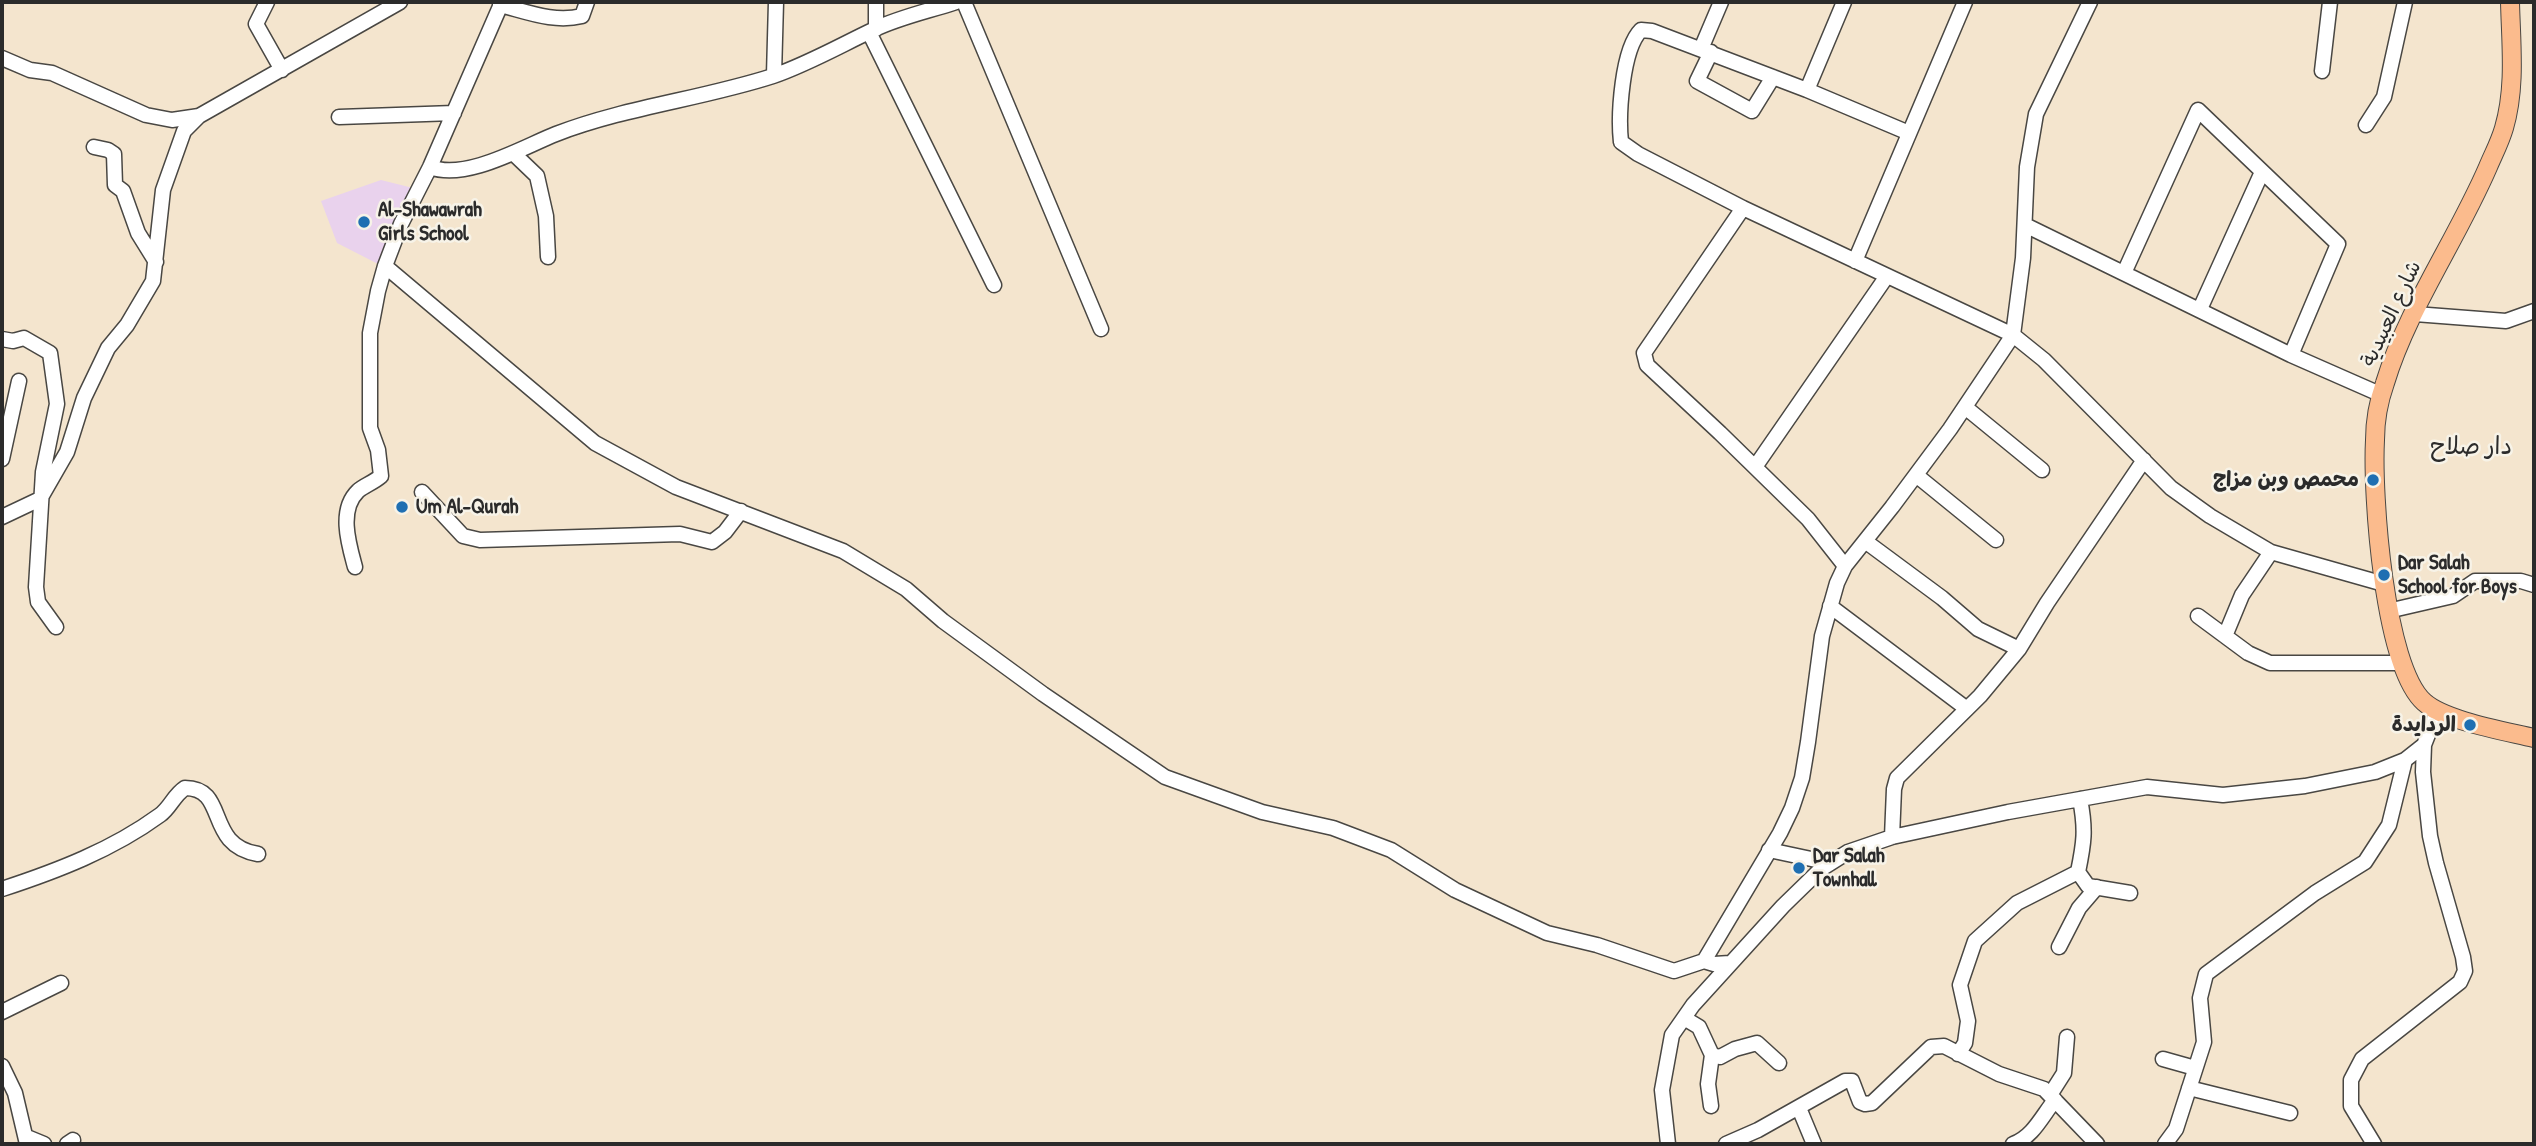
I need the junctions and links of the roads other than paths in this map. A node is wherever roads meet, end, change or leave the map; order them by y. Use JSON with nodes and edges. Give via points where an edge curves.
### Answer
{"nodes":[{"id":1,"x":267,"y":2,"type":"edge"},
{"id":2,"x":400,"y":2,"type":"edge"},
{"id":3,"x":587,"y":2,"type":"edge"},
{"id":4,"x":776,"y":2,"type":"edge"},
{"id":5,"x":876,"y":2,"type":"edge"},
{"id":6,"x":956,"y":2,"type":"edge"},
{"id":7,"x":964,"y":2,"type":"edge"},
{"id":8,"x":1721,"y":2,"type":"edge"},
{"id":9,"x":1844,"y":2,"type":"edge"},
{"id":10,"x":1965,"y":2,"type":"edge"},
{"id":11,"x":2090,"y":2,"type":"edge"},
{"id":12,"x":2330,"y":2,"type":"edge"},
{"id":13,"x":2405,"y":2,"type":"edge"},
{"id":14,"x":2510,"y":2,"type":"edge"},
{"id":15,"x":501,"y":3,"type":"edge"},
{"id":16,"x":872,"y":30,"type":"junction"},
{"id":17,"x":1706,"y":50,"type":"junction"},
{"id":18,"x":2,"y":58,"type":"edge"},
{"id":19,"x":282,"y":69,"type":"junction"},
{"id":20,"x":2322,"y":71,"type":"dead end"},
{"id":21,"x":774,"y":75,"type":"junction"},
{"id":22,"x":1773,"y":77,"type":"junction"},
{"id":23,"x":1807,"y":90,"type":"junction"},
{"id":24,"x":454,"y":113,"type":"junction"},
{"id":25,"x":199,"y":116,"type":"junction"},
{"id":26,"x":339,"y":117,"type":"dead end"},
{"id":27,"x":2366,"y":125,"type":"dead end"},
{"id":28,"x":1909,"y":133,"type":"junction"},
{"id":29,"x":94,"y":147,"type":"dead end"},
{"id":30,"x":513,"y":153,"type":"junction"},
{"id":31,"x":430,"y":167,"type":"junction"},
{"id":32,"x":2262,"y":172,"type":"junction"},
{"id":33,"x":1743,"y":208,"type":"junction"},
{"id":34,"x":2025,"y":225,"type":"junction"},
{"id":35,"x":548,"y":257,"type":"dead end"},
{"id":36,"x":1855,"y":261,"type":"junction"},
{"id":37,"x":156,"y":262,"type":"junction"},
{"id":38,"x":385,"y":266,"type":"junction"},
{"id":39,"x":2124,"y":273,"type":"junction"},
{"id":40,"x":1887,"y":276,"type":"junction"},
{"id":41,"x":994,"y":285,"type":"dead end"},
{"id":42,"x":2200,"y":309,"type":"junction"},
{"id":43,"x":2534,"y":311,"type":"edge"},
{"id":44,"x":2415,"y":314,"type":"junction"},
{"id":45,"x":1101,"y":329,"type":"dead end"},
{"id":46,"x":2013,"y":335,"type":"junction"},
{"id":47,"x":2,"y":339,"type":"edge"},
{"id":48,"x":2291,"y":355,"type":"junction"},
{"id":49,"x":19,"y":381,"type":"dead end"},
{"id":50,"x":2382,"y":395,"type":"junction"},
{"id":51,"x":1965,"y":407,"type":"junction"},
{"id":52,"x":2,"y":459,"type":"edge"},
{"id":53,"x":2144,"y":460,"type":"junction"},
{"id":54,"x":1755,"y":467,"type":"junction"},
{"id":55,"x":2042,"y":470,"type":"dead end"},
{"id":56,"x":1916,"y":475,"type":"junction"},
{"id":57,"x":422,"y":492,"type":"dead end"},
{"id":58,"x":40,"y":499,"type":"junction"},
{"id":59,"x":741,"y":511,"type":"junction"},
{"id":60,"x":2,"y":517,"type":"edge"},
{"id":61,"x":1996,"y":540,"type":"dead end"},
{"id":62,"x":1865,"y":541,"type":"junction"},
{"id":63,"x":2271,"y":552,"type":"junction"},
{"id":64,"x":1845,"y":566,"type":"junction"},
{"id":65,"x":355,"y":567,"type":"dead end"},
{"id":66,"x":2384,"y":584,"type":"junction"},
{"id":67,"x":2534,"y":585,"type":"edge"},
{"id":68,"x":1830,"y":607,"type":"junction"},
{"id":69,"x":2388,"y":611,"type":"junction"},
{"id":70,"x":2198,"y":616,"type":"dead end"},
{"id":71,"x":56,"y":627,"type":"dead end"},
{"id":72,"x":2225,"y":636,"type":"junction"},
{"id":73,"x":2019,"y":649,"type":"junction"},
{"id":74,"x":2403,"y":663,"type":"junction"},
{"id":75,"x":1967,"y":709,"type":"junction"},
{"id":76,"x":2437,"y":712,"type":"junction"},
{"id":77,"x":2534,"y":738,"type":"edge"},
{"id":78,"x":2424,"y":745,"type":"junction"},
{"id":79,"x":2405,"y":760,"type":"junction"},
{"id":80,"x":2080,"y":799,"type":"junction"},
{"id":81,"x":1892,"y":837,"type":"junction"},
{"id":82,"x":1769,"y":850,"type":"junction"},
{"id":83,"x":258,"y":854,"type":"dead end"},
{"id":84,"x":1830,"y":863,"type":"junction"},
{"id":85,"x":2078,"y":873,"type":"junction"},
{"id":86,"x":2097,"y":887,"type":"junction"},
{"id":87,"x":2,"y":889,"type":"edge"},
{"id":88,"x":2130,"y":893,"type":"dead end"},
{"id":89,"x":2059,"y":947,"type":"dead end"},
{"id":90,"x":1704,"y":961,"type":"junction"},
{"id":91,"x":1730,"y":963,"type":"junction"},
{"id":92,"x":61,"y":983,"type":"dead end"},
{"id":93,"x":2,"y":1012,"type":"edge"},
{"id":94,"x":1684,"y":1018,"type":"junction"},
{"id":95,"x":2067,"y":1038,"type":"dead end"},
{"id":96,"x":1712,"y":1055,"type":"junction"},
{"id":97,"x":1958,"y":1055,"type":"junction"},
{"id":98,"x":2163,"y":1059,"type":"dead end"},
{"id":99,"x":1779,"y":1063,"type":"dead end"},
{"id":100,"x":2,"y":1066,"type":"edge"},
{"id":101,"x":2195,"y":1068,"type":"junction"},
{"id":102,"x":2189,"y":1088,"type":"junction"},
{"id":103,"x":2052,"y":1098,"type":"junction"},
{"id":104,"x":1711,"y":1106,"type":"dead end"},
{"id":105,"x":1799,"y":1108,"type":"junction"},
{"id":106,"x":2290,"y":1113,"type":"dead end"},
{"id":107,"x":27,"y":1141,"type":"edge"},
{"id":108,"x":44,"y":1144,"type":"edge"},
{"id":109,"x":1668,"y":1144,"type":"edge"},
{"id":110,"x":1727,"y":1144,"type":"edge"},
{"id":111,"x":1814,"y":1144,"type":"edge"},
{"id":112,"x":2012,"y":1144,"type":"edge"},
{"id":113,"x":2097,"y":1144,"type":"edge"},
{"id":114,"x":2165,"y":1144,"type":"edge"},
{"id":115,"x":2374,"y":1144,"type":"edge"}],
"edges":[{"from":1,"to":19,"type":"street","via":[[256,24]]},
{"from":2,"to":19,"type":"street"},
{"from":3,"to":15,"type":"street","via":[[582,16],[566,20]]},
{"from":4,"to":21,"type":"street"},
{"from":5,"to":16,"type":"street"},
{"from":6,"to":16,"type":"street"},
{"from":7,"to":45,"type":"street"},
{"from":8,"to":17,"type":"street"},
{"from":9,"to":23,"type":"street"},
{"from":10,"to":28,"type":"street"},
{"from":11,"to":34,"type":"street","via":[[2036,114],[2027,167]]},
{"from":12,"to":20,"type":"street"},
{"from":13,"to":27,"type":"street","via":[[2384,97]]},
{"from":14,"to":44,"type":"main road","name":"شارع العبيدية","via":[[2512,93],[2503,132]]},
{"from":15,"to":24,"type":"street"},
{"from":16,"to":21,"type":"street"},
{"from":16,"to":41,"type":"street"},
{"from":17,"to":22,"type":"street"},
{"from":17,"to":22,"type":"street","via":[[1697,81],[1752,111]]},
{"from":17,"to":33,"type":"street","via":[[1652,31],[1641,30],[1634,37],[1622,89],[1621,142]]},
{"from":18,"to":25,"type":"street","via":[[52,73],[146,115],[172,120]]},
{"from":19,"to":25,"type":"street"},
{"from":21,"to":30,"type":"street","via":[[628,111]]},
{"from":22,"to":23,"type":"street"},
{"from":23,"to":28,"type":"street"},
{"from":24,"to":26,"type":"street"},
{"from":24,"to":31,"type":"street"},
{"from":25,"to":37,"type":"street","via":[[184,131],[163,190]]},
{"from":28,"to":36,"type":"street"},
{"from":29,"to":37,"type":"street","via":[[114,154],[115,186],[123,191],[138,233]]},
{"from":30,"to":31,"type":"street","via":[[473,167],[442,172]]},
{"from":30,"to":35,"type":"street","via":[[537,176],[546,216]]},
{"from":31,"to":38,"type":"street"},
{"from":32,"to":39,"type":"street","via":[[2198,110]]},
{"from":32,"to":42,"type":"street"},
{"from":32,"to":48,"type":"street","via":[[2338,244]]},
{"from":33,"to":36,"type":"street"},
{"from":33,"to":54,"type":"street","via":[[1644,353],[1647,365]]},
{"from":34,"to":39,"type":"street"},
{"from":34,"to":46,"type":"street"},
{"from":36,"to":40,"type":"street"},
{"from":37,"to":58,"type":"street","via":[[153,281],[108,348],[84,398],[67,452]]},
{"from":38,"to":59,"type":"street","via":[[595,443],[676,487]]},
{"from":38,"to":65,"type":"street","via":[[370,333],[370,428],[381,476],[352,498],[346,535]]},
{"from":39,"to":42,"type":"street"},
{"from":40,"to":46,"type":"street"},
{"from":40,"to":54,"type":"street"},
{"from":42,"to":48,"type":"street"},
{"from":43,"to":44,"type":"street","via":[[2506,321]]},
{"from":44,"to":50,"type":"main road","name":"شارع العبيدية"},
{"from":46,"to":51,"type":"street"},
{"from":46,"to":53,"type":"street"},
{"from":47,"to":58,"type":"street","via":[[24,338],[50,353],[57,404]]},
{"from":48,"to":50,"type":"street"},
{"from":49,"to":52,"type":"street"},
{"from":50,"to":66,"type":"main road","name":"شارع العبيدية","via":[[2375,438]]},
{"from":51,"to":55,"type":"street"},
{"from":51,"to":56,"type":"street"},
{"from":53,"to":63,"type":"street","via":[[2171,488]]},
{"from":53,"to":73,"type":"street"},
{"from":54,"to":64,"type":"street","via":[[1808,519]]},
{"from":56,"to":61,"type":"street"},
{"from":56,"to":62,"type":"street"},
{"from":57,"to":59,"type":"street","via":[[463,536],[480,540],[680,534],[712,542]]},
{"from":58,"to":60,"type":"street"},
{"from":58,"to":71,"type":"street","via":[[36,587],[38,602]]},
{"from":59,"to":90,"type":"street","via":[[843,551],[906,589],[1043,694],[1165,778],[1391,850],[1455,890],[1547,933],[1674,971]]},
{"from":62,"to":64,"type":"street"},
{"from":62,"to":73,"type":"street","via":[[1978,629]]},
{"from":63,"to":66,"type":"street"},
{"from":63,"to":72,"type":"street","via":[[2242,595]]},
{"from":64,"to":68,"type":"street"},
{"from":66,"to":69,"type":"main road","name":"شارع العبيدية"},
{"from":67,"to":69,"type":"street","via":[[2475,581],[2453,596]]},
{"from":68,"to":75,"type":"street"},
{"from":68,"to":82,"type":"street","via":[[1802,778]]},
{"from":69,"to":74,"type":"main road","name":"شارع العبيدية"},
{"from":70,"to":72,"type":"street"},
{"from":72,"to":74,"type":"street","via":[[2270,663]]},
{"from":73,"to":75,"type":"street"},
{"from":74,"to":76,"type":"main road","name":"شارع العبيدية","via":[[2422,701]]},
{"from":75,"to":81,"type":"street","via":[[1897,778]]},
{"from":76,"to":77,"type":"main road"},
{"from":76,"to":78,"type":"street"},
{"from":78,"to":79,"type":"street"},
{"from":78,"to":115,"type":"street","via":[[2430,836],[2465,971],[2460,982],[2362,1059],[2351,1080],[2351,1106]]},
{"from":79,"to":80,"type":"street","via":[[2375,772],[2281,789],[2223,795],[2147,787]]},
{"from":79,"to":101,"type":"street","via":[[2389,825],[2365,862],[2206,974],[2200,998],[2204,1042]]},
{"from":80,"to":81,"type":"street"},
{"from":80,"to":85,"type":"street","via":[[2085,845]]},
{"from":81,"to":84,"type":"street"},
{"from":82,"to":84,"type":"street"},
{"from":82,"to":90,"type":"street"},
{"from":83,"to":87,"type":"street","via":[[229,842],[207,796],[185,788],[170,807],[117,843]]},
{"from":84,"to":91,"type":"street"},
{"from":85,"to":86,"type":"street","via":[[2088,886]]},
{"from":85,"to":97,"type":"street","via":[[2017,902],[1975,942],[1960,985],[1968,1021]]},
{"from":86,"to":88,"type":"street"},
{"from":86,"to":89,"type":"street","via":[[2079,908]]},
{"from":90,"to":91,"type":"street"},
{"from":91,"to":94,"type":"street"},
{"from":92,"to":93,"type":"street"},
{"from":94,"to":96,"type":"street","via":[[1699,1027]]},
{"from":94,"to":109,"type":"street","via":[[1672,1035],[1662,1090]]},
{"from":95,"to":103,"type":"street","via":[[2064,1073]]},
{"from":96,"to":99,"type":"street","via":[[1720,1057],[1757,1043]]},
{"from":96,"to":104,"type":"street"},
{"from":97,"to":103,"type":"street","via":[[2044,1089]]},
{"from":97,"to":105,"type":"street","via":[[1944,1046],[1931,1047],[1872,1103],[1860,1102],[1852,1082],[1845,1081]]},
{"from":98,"to":101,"type":"street"},
{"from":100,"to":107,"type":"street","via":[[15,1093]]},
{"from":101,"to":102,"type":"street"},
{"from":102,"to":106,"type":"street"},
{"from":102,"to":114,"type":"street","via":[[2176,1129]]},
{"from":103,"to":112,"type":"street","via":[[2035,1129]]},
{"from":103,"to":113,"type":"street"},
{"from":105,"to":110,"type":"street"},
{"from":105,"to":111,"type":"street"},
{"from":107,"to":108,"type":"street"}]}
